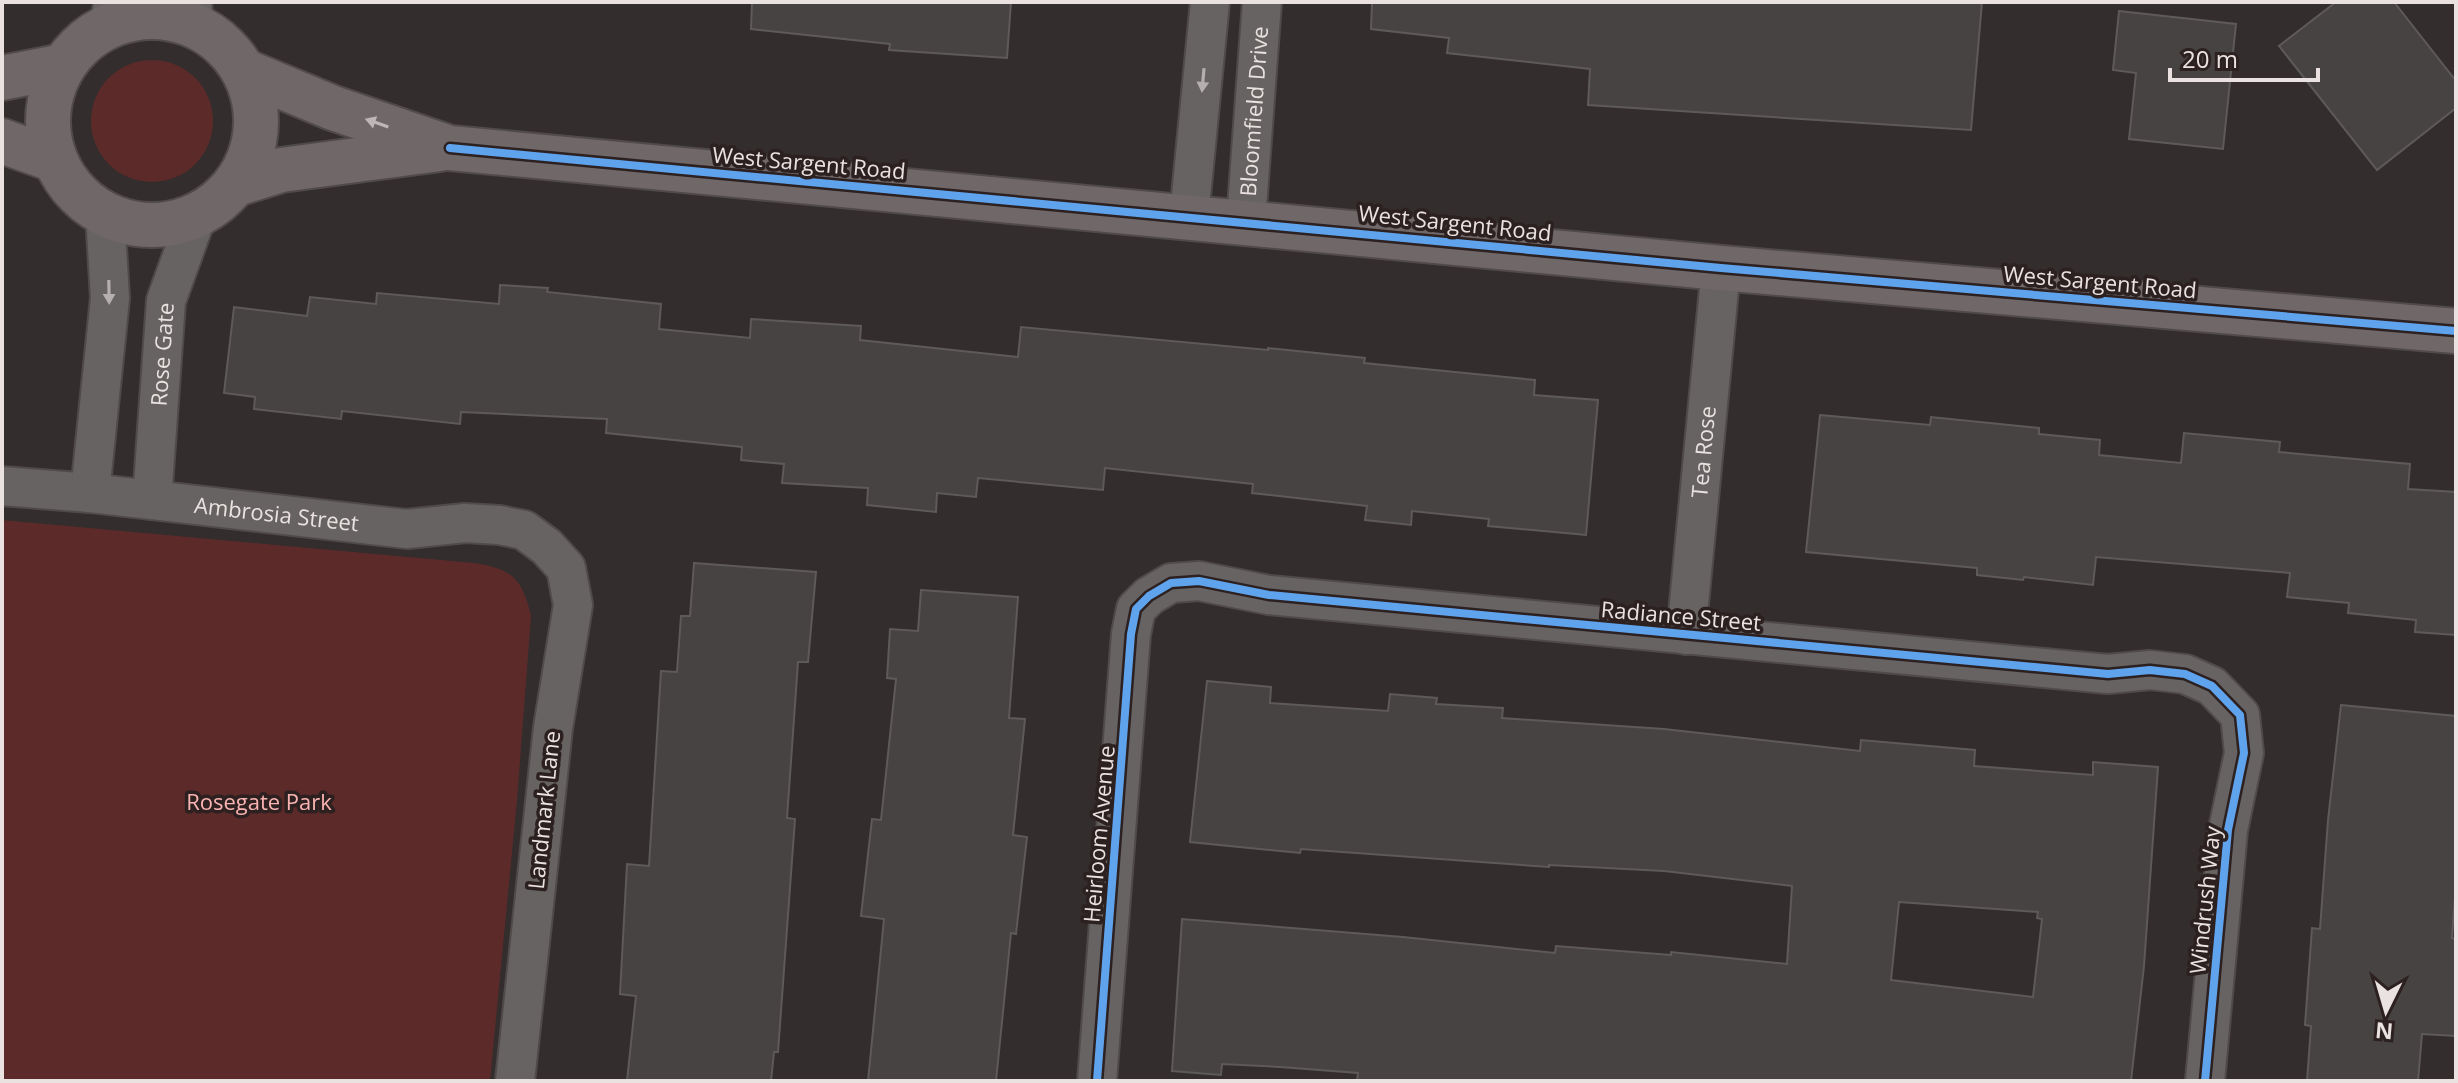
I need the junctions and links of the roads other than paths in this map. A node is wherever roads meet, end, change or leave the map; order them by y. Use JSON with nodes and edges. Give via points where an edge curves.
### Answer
{"nodes":[{"id":1,"x":1210,"y":2,"type":"edge"},
{"id":2,"x":1262,"y":2,"type":"edge"},
{"id":3,"x":193,"y":14,"type":"edge"},
{"id":4,"x":111,"y":15,"type":"edge"},
{"id":5,"x":63,"y":66,"type":"junction"},
{"id":6,"x":244,"y":71,"type":"junction"},
{"id":7,"x":2,"y":78,"type":"edge"},
{"id":8,"x":2,"y":141,"type":"edge"},
{"id":9,"x":450,"y":148,"type":"junction"},
{"id":10,"x":55,"y":160,"type":"junction"},
{"id":11,"x":236,"y":184,"type":"junction"},
{"id":12,"x":105,"y":214,"type":"junction"},
{"id":13,"x":197,"y":215,"type":"junction"},
{"id":14,"x":1189,"y":216,"type":"junction"},
{"id":15,"x":1246,"y":221,"type":"junction"},
{"id":16,"x":1721,"y":268,"type":"junction"},
{"id":17,"x":2456,"y":331,"type":"edge"},
{"id":18,"x":2,"y":486,"type":"edge"},
{"id":19,"x":90,"y":493,"type":"junction"},
{"id":20,"x":152,"y":500,"type":"junction"},
{"id":21,"x":547,"y":547,"type":"joint"},
{"id":22,"x":1149,"y":596,"type":"joint"},
{"id":23,"x":1686,"y":635,"type":"junction"},
{"id":24,"x":2212,"y":686,"type":"joint"},
{"id":25,"x":515,"y":1081,"type":"edge"},
{"id":26,"x":1097,"y":1081,"type":"edge"},
{"id":27,"x":2205,"y":1081,"type":"edge"}],
"edges":[{"from":1,"to":14,"type":"street","one_way":true},
{"from":2,"to":15,"type":"street","name":"Bloomfield Drive"},
{"from":3,"to":4,"type":"street"},
{"from":3,"to":6,"type":"street"},
{"from":4,"to":5,"type":"street"},
{"from":5,"to":7,"type":"street"},
{"from":5,"to":10,"type":"street","via":[[51,97],[48,129]]},
{"from":9,"to":6,"type":"street","name":"West Sargent Road","one_way":true},
{"from":6,"to":11,"type":"street","via":[[255,99],[257,129],[251,158]]},
{"from":8,"to":10,"type":"street"},
{"from":9,"to":11,"type":"street","name":"West Sargent Road","via":[[281,170]]},
{"from":9,"to":14,"type":"street","name":"West Sargent Road"},
{"from":10,"to":12,"type":"street","via":[[75,191]]},
{"from":11,"to":13,"type":"street"},
{"from":12,"to":13,"type":"street","via":[[135,224],[167,225]]},
{"from":12,"to":19,"type":"street","one_way":true,"via":[[110,298]]},
{"from":13,"to":20,"type":"street","name":"Rose Gate","via":[[166,301]]},
{"from":14,"to":15,"type":"street","name":"West Sargent Road"},
{"from":15,"to":16,"type":"street","name":"West Sargent Road"},
{"from":16,"to":17,"type":"street","name":"West Sargent Road"},
{"from":16,"to":23,"type":"street","name":"Tea Rose"},
{"from":18,"to":19,"type":"street","name":"Ambrosia Street"},
{"from":19,"to":20,"type":"street","name":"Ambrosia Street"},
{"from":20,"to":21,"type":"street","name":"Ambrosia Street","via":[[407,529],[499,525],[524,530]]},
{"from":21,"to":25,"type":"street","name":"Landmark Lane","via":[[566,568],[573,605],[553,728]]},
{"from":22,"to":23,"type":"street","name":"Radiance Street","via":[[1171,583],[1199,581],[1269,595]]},
{"from":22,"to":26,"type":"street","name":"Heirloom Avenue","via":[[1136,609],[1131,634]]},
{"from":23,"to":24,"type":"street","name":"Radiance Street","via":[[2108,674],[2150,670],[2185,674]]},
{"from":24,"to":27,"type":"street","name":"Windrush Way","via":[[2240,715],[2244,753],[2228,830]]}]}
